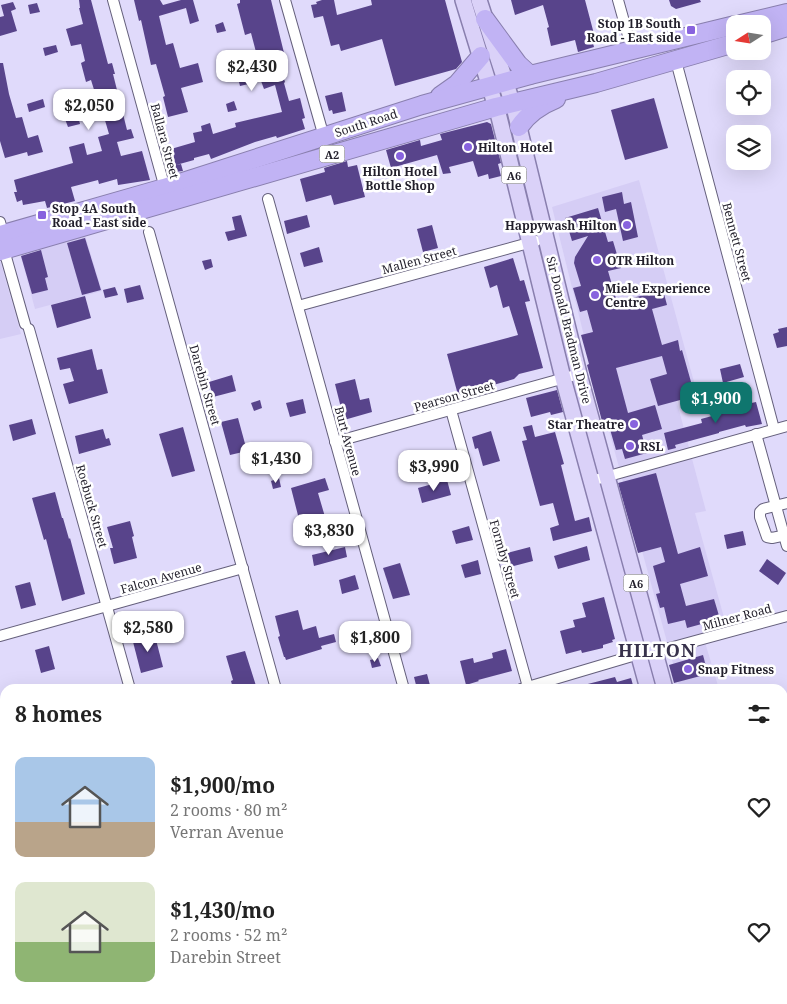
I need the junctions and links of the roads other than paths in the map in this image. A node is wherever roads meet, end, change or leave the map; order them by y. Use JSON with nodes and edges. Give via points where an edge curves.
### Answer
{"nodes":[{"id":1,"x":113,"y":0,"type":"edge"},
{"id":2,"x":285,"y":0,"type":"edge"},
{"id":3,"x":463,"y":0,"type":"edge"},
{"id":4,"x":479,"y":0,"type":"edge"},
{"id":5,"x":618,"y":0,"type":"edge"},
{"id":6,"x":787,"y":13,"type":"edge"},
{"id":7,"x":771,"y":17,"type":"edge"},
{"id":8,"x":485,"y":19,"type":"junction"},
{"id":9,"x":726,"y":27,"type":"edge"},
{"id":10,"x":787,"y":27,"type":"edge"},
{"id":11,"x":771,"y":32,"type":"edge"},
{"id":12,"x":726,"y":46,"type":"edge"},
{"id":13,"x":632,"y":50,"type":"junction"},
{"id":14,"x":481,"y":56,"type":"junction"},
{"id":15,"x":676,"y":61,"type":"junction"},
{"id":16,"x":530,"y":75,"type":"junction"},
{"id":17,"x":596,"y":83,"type":"junction"},
{"id":18,"x":498,"y":84,"type":"junction"},
{"id":19,"x":422,"y":105,"type":"junction"},
{"id":20,"x":504,"y":105,"type":"junction"},
{"id":21,"x":519,"y":127,"type":"junction"},
{"id":22,"x":324,"y":137,"type":"junction"},
{"id":23,"x":166,"y":194,"type":"junction"},
{"id":24,"x":268,"y":199,"type":"dead end"},
{"id":25,"x":150,"y":232,"type":"dead end"},
{"id":26,"x":1,"y":238,"type":"edge"},
{"id":27,"x":546,"y":239,"type":"junction"},
{"id":28,"x":530,"y":243,"type":"junction"},
{"id":29,"x":298,"y":306,"type":"junction"},
{"id":30,"x":579,"y":374,"type":"junction"},
{"id":31,"x":563,"y":378,"type":"junction"},
{"id":32,"x":450,"y":410,"type":"junction"},
{"id":33,"x":787,"y":426,"type":"edge"},
{"id":34,"x":774,"y":429,"type":"junction"},
{"id":35,"x":756,"y":434,"type":"junction"},
{"id":36,"x":335,"y":442,"type":"junction"},
{"id":37,"x":607,"y":477,"type":"junction"},
{"id":38,"x":591,"y":481,"type":"junction"},
{"id":39,"x":787,"y":503,"type":"edge"},
{"id":40,"x":776,"y":506,"type":"junction"},
{"id":41,"x":786,"y":539,"type":"edge"},
{"id":42,"x":243,"y":568,"type":"junction"},
{"id":43,"x":107,"y":606,"type":"junction"},
{"id":44,"x":787,"y":616,"type":"edge"},
{"id":45,"x":0,"y":636,"type":"edge"},
{"id":46,"x":655,"y":652,"type":"junction"},
{"id":47,"x":639,"y":654,"type":"junction"},
{"id":48,"x":129,"y":684,"type":"edge"},
{"id":49,"x":275,"y":684,"type":"edge"},
{"id":50,"x":403,"y":684,"type":"edge"},
{"id":51,"x":523,"y":684,"type":"edge"},
{"id":52,"x":538,"y":684,"type":"edge"},
{"id":53,"x":647,"y":684,"type":"edge"},
{"id":54,"x":664,"y":684,"type":"edge"}],
"edges":[{"from":1,"to":23,"type":"street","name":"Ballara Street"},
{"from":2,"to":22,"type":"street"},
{"from":3,"to":14,"type":"main road","name":"Sir Donald Bradman Drive","number":"A6"},
{"from":4,"to":8,"type":"main road","name":"Sir Donald Bradman Drive","number":"A6"},
{"from":5,"to":13,"type":"street"},
{"from":6,"to":7,"type":"highway"},
{"from":8,"to":16,"type":"highway"},
{"from":8,"to":18,"type":"main road","name":"Sir Donald Bradman Drive","number":"A6"},
{"from":9,"to":13,"type":"highway","name":"South Road","number":"A2"},
{"from":10,"to":11,"type":"highway"},
{"from":12,"to":15,"type":"highway","name":"South Road","number":"A2"},
{"from":13,"to":16,"type":"highway","name":"South Road","number":"A2"},
{"from":14,"to":18,"type":"main road","name":"Sir Donald Bradman Drive","number":"A6"},
{"from":14,"to":19,"type":"highway","via":[[444,94]]},
{"from":15,"to":17,"type":"highway","name":"South Road","number":"A2"},
{"from":15,"to":34,"type":"street","name":"Bennett Street"},
{"from":16,"to":18,"type":"highway","name":"South Road","number":"A2"},
{"from":17,"to":20,"type":"highway","name":"South Road","number":"A2"},
{"from":17,"to":21,"type":"highway","via":[[549,102],[527,116]]},
{"from":18,"to":19,"type":"highway","name":"South Road","number":"A2"},
{"from":18,"to":20,"type":"main road","name":"Sir Donald Bradman Drive","number":"A6"},
{"from":19,"to":22,"type":"highway","name":"South Road","number":"A2"},
{"from":20,"to":21,"type":"main road","name":"Sir Donald Bradman Drive","number":"A6"},
{"from":20,"to":23,"type":"highway","name":"South Road","number":"A2"},
{"from":20,"to":28,"type":"main road","name":"Sir Donald Bradman Drive","number":"A6"},
{"from":21,"to":27,"type":"main road","name":"Sir Donald Bradman Drive","number":"A6"},
{"from":22,"to":23,"type":"highway","name":"South Road","number":"A2"},
{"from":23,"to":26,"type":"highway","name":"South Road","number":"A2"},
{"from":24,"to":29,"type":"street","name":"Burt Avenue"},
{"from":25,"to":42,"type":"street","name":"Darebin Street"},
{"from":26,"to":43,"type":"street","name":"Roebuck Street"},
{"from":27,"to":28,"type":"street","name":"Mallen Street"},
{"from":27,"to":30,"type":"main road","name":"Sir Donald Bradman Drive","number":"A6"},
{"from":28,"to":29,"type":"street","name":"Mallen Street"},
{"from":28,"to":31,"type":"main road","name":"Sir Donald Bradman Drive","number":"A6"},
{"from":29,"to":36,"type":"street","name":"Burt Avenue"},
{"from":30,"to":31,"type":"street","name":"Pearson Street"},
{"from":30,"to":37,"type":"main road","name":"Sir Donald Bradman Drive","number":"A6"},
{"from":31,"to":32,"type":"street","name":"Pearson Street"},
{"from":31,"to":38,"type":"main road","name":"Sir Donald Bradman Drive","number":"A6"},
{"from":32,"to":36,"type":"street","name":"Pearson Street"},
{"from":32,"to":51,"type":"street","name":"Formby Street"},
{"from":33,"to":34,"type":"street"},
{"from":34,"to":35,"type":"street"},
{"from":35,"to":37,"type":"street"},
{"from":35,"to":40,"type":"street"},
{"from":36,"to":50,"type":"street","name":"Burt Avenue"},
{"from":37,"to":38,"type":"street"},
{"from":37,"to":46,"type":"main road","name":"Sir Donald Bradman Drive","number":"A6"},
{"from":38,"to":47,"type":"main road","name":"Sir Donald Bradman Drive","number":"A6"},
{"from":39,"to":40,"type":"street"},
{"from":40,"to":41,"type":"street"},
{"from":40,"to":41,"type":"street","via":[[760,512],[764,533],[767,537]]},
{"from":42,"to":43,"type":"street","name":"Falcon Avenue"},
{"from":42,"to":49,"type":"street","name":"Darebin Street"},
{"from":43,"to":45,"type":"street","name":"Falcon Avenue"},
{"from":43,"to":48,"type":"street","name":"Roebuck Street"},
{"from":44,"to":46,"type":"street","name":"Milner Road"},
{"from":46,"to":47,"type":"street","name":"Milner Road"},
{"from":46,"to":54,"type":"main road","name":"Sir Donald Bradman Drive","number":"A6"},
{"from":47,"to":52,"type":"street","name":"Milner Road"},
{"from":47,"to":53,"type":"main road","name":"Sir Donald Bradman Drive","number":"A6"}]}
